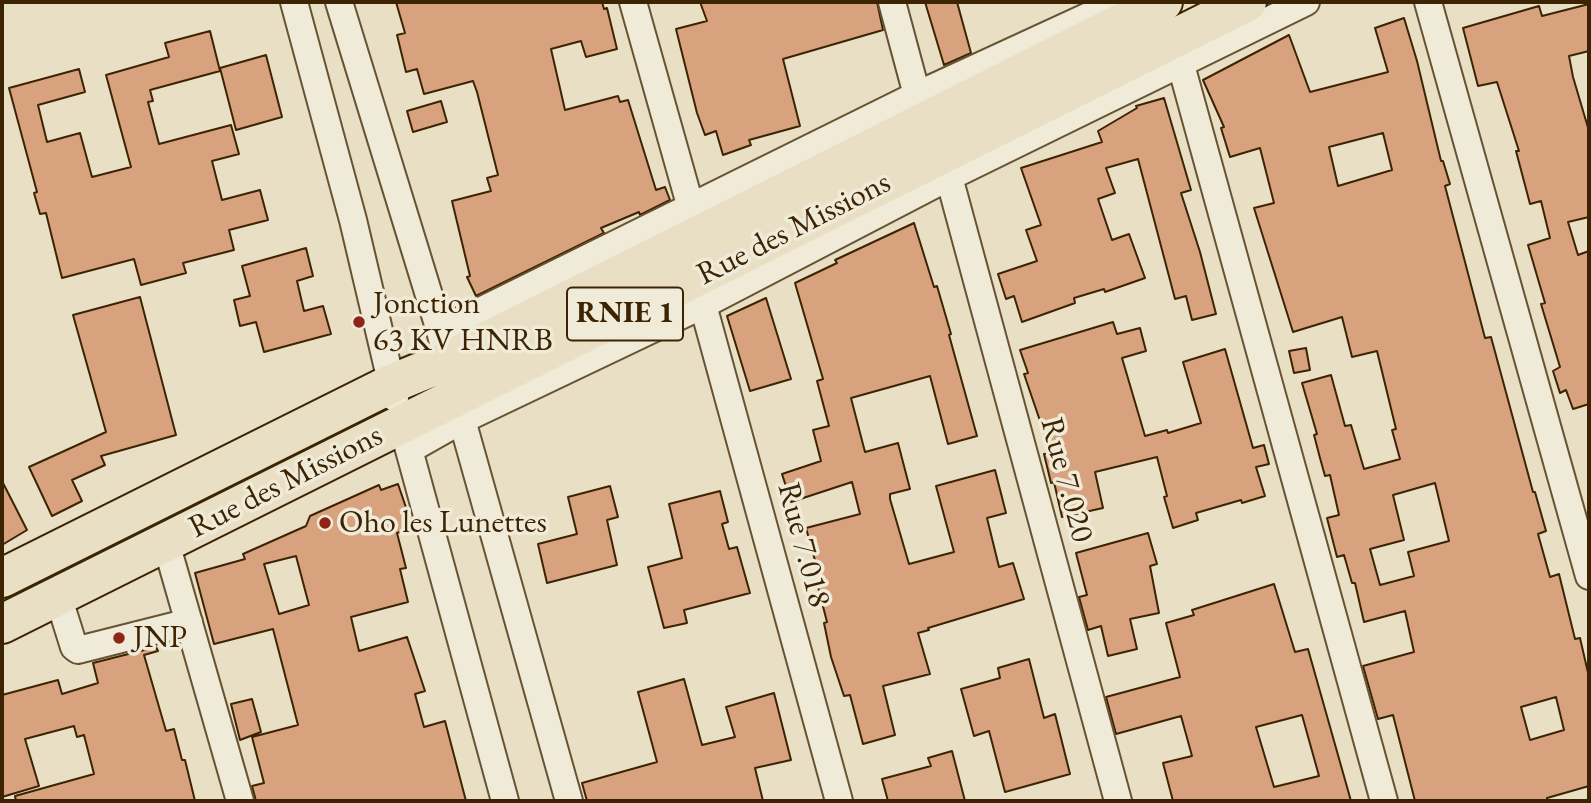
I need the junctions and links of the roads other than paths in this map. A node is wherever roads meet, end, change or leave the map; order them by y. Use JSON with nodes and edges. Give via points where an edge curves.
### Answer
{"nodes":[{"id":1,"x":294,"y":2,"type":"edge"},
{"id":2,"x":338,"y":2,"type":"edge"},
{"id":3,"x":633,"y":2,"type":"edge"},
{"id":4,"x":892,"y":2,"type":"edge"},
{"id":5,"x":1119,"y":2,"type":"edge"},
{"id":6,"x":1163,"y":2,"type":"edge"},
{"id":7,"x":1247,"y":2,"type":"edge"},
{"id":8,"x":1306,"y":2,"type":"edge"},
{"id":9,"x":1428,"y":2,"type":"edge"},
{"id":10,"x":1181,"y":65,"type":"junction"},
{"id":11,"x":917,"y":95,"type":"junction"},
{"id":12,"x":949,"y":177,"type":"junction"},
{"id":13,"x":691,"y":208,"type":"junction"},
{"id":14,"x":703,"y":305,"type":"junction"},
{"id":15,"x":445,"y":345,"type":"junction"},
{"id":16,"x":391,"y":384,"type":"junction"},
{"id":17,"x":459,"y":409,"type":"junction"},
{"id":18,"x":406,"y":437,"type":"junction"},
{"id":19,"x":166,"y":543,"type":"junction"},
{"id":20,"x":1589,"y":576,"type":"edge"},
{"id":21,"x":2,"y":578,"type":"edge"},
{"id":22,"x":58,"y":596,"type":"junction"},
{"id":23,"x":189,"y":622,"type":"junction"},
{"id":24,"x":2,"y":624,"type":"edge"},
{"id":25,"x":1110,"y":799,"type":"edge"},
{"id":26,"x":240,"y":801,"type":"edge"},
{"id":27,"x":505,"y":801,"type":"edge"},
{"id":28,"x":569,"y":801,"type":"edge"},
{"id":29,"x":839,"y":801,"type":"edge"},
{"id":30,"x":1384,"y":801,"type":"edge"}],
"edges":[{"from":1,"to":16,"type":"street","via":[[353,220]]},
{"from":2,"to":15,"type":"street"},
{"from":3,"to":13,"type":"street"},
{"from":4,"to":11,"type":"street"},
{"from":5,"to":11,"type":"street"},
{"from":6,"to":15,"type":"highway","name":"Rue des Missions","number":"RNIE 1"},
{"from":7,"to":17,"type":"highway","name":"Rue des Missions","number":"RNIE 1"},
{"from":8,"to":10,"type":"street"},
{"from":9,"to":20,"type":"street"},
{"from":10,"to":12,"type":"street"},
{"from":10,"to":30,"type":"street"},
{"from":11,"to":13,"type":"street"},
{"from":12,"to":14,"type":"street"},
{"from":12,"to":25,"type":"street","name":"Rue 7.020"},
{"from":13,"to":15,"type":"street"},
{"from":14,"to":17,"type":"street"},
{"from":14,"to":29,"type":"street","name":"Rue 7.018"},
{"from":15,"to":16,"type":"highway","name":"Rue des Missions","number":"RNIE 1"},
{"from":15,"to":17,"type":"street"},
{"from":16,"to":18,"type":"street"},
{"from":16,"to":21,"type":"highway","name":"Rue des Missions","number":"RNIE 1"},
{"from":17,"to":18,"type":"highway","name":"Rue des Missions","number":"RNIE 1"},
{"from":17,"to":28,"type":"street"},
{"from":18,"to":19,"type":"highway","name":"Rue des Missions","number":"RNIE 1"},
{"from":18,"to":27,"type":"street"},
{"from":19,"to":22,"type":"highway","name":"Rue des Missions","number":"RNIE 1"},
{"from":19,"to":23,"type":"street"},
{"from":22,"to":23,"type":"street","via":[[78,650]]},
{"from":22,"to":24,"type":"highway","name":"Rue des Missions","number":"RNIE 1"},
{"from":23,"to":26,"type":"street"}]}
